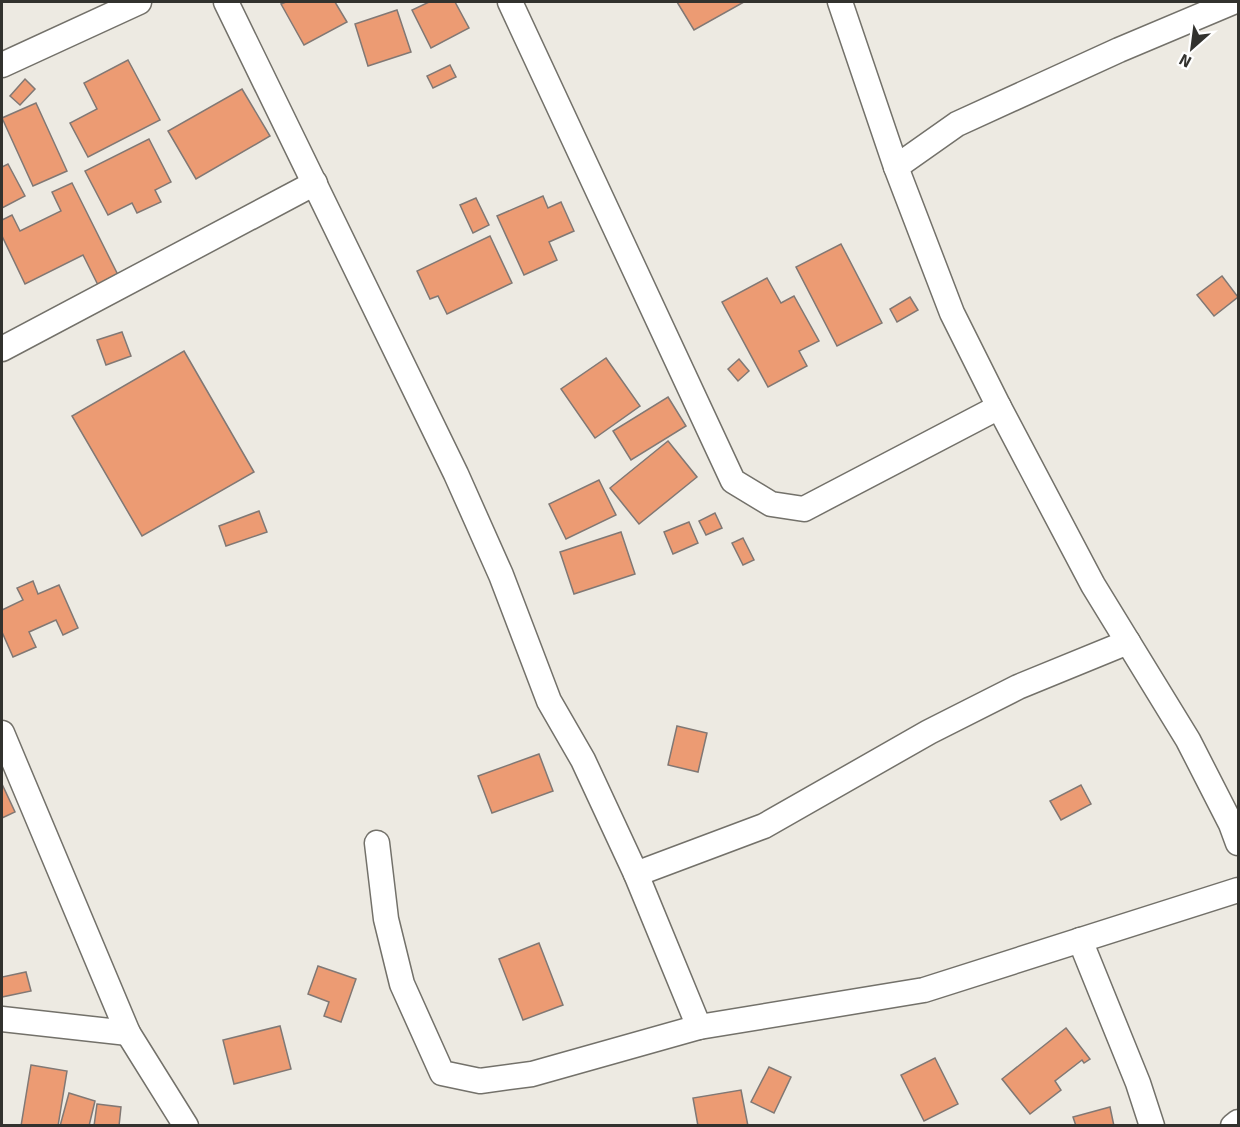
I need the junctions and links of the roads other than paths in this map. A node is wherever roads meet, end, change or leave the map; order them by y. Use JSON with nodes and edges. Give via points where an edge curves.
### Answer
{"nodes":[{"id":1,"x":139,"y":2,"type":"edge"},
{"id":2,"x":226,"y":2,"type":"edge"},
{"id":3,"x":510,"y":2,"type":"edge"},
{"id":4,"x":840,"y":2,"type":"edge"},
{"id":5,"x":1233,"y":2,"type":"edge"},
{"id":6,"x":2,"y":65,"type":"edge"},
{"id":7,"x":896,"y":167,"type":"junction"},
{"id":8,"x":315,"y":183,"type":"junction"},
{"id":9,"x":2,"y":349,"type":"edge"},
{"id":10,"x":999,"y":406,"type":"junction"},
{"id":11,"x":1128,"y":642,"type":"junction"},
{"id":12,"x":2,"y":733,"type":"edge"},
{"id":13,"x":377,"y":843,"type":"dead end"},
{"id":14,"x":1239,"y":843,"type":"edge"},
{"id":15,"x":636,"y":874,"type":"junction"},
{"id":16,"x":1239,"y":890,"type":"edge"},
{"id":17,"x":1080,"y":940,"type":"junction"},
{"id":18,"x":2,"y":1019,"type":"edge"},
{"id":19,"x":699,"y":1026,"type":"junction"},
{"id":20,"x":128,"y":1033,"type":"junction"},
{"id":21,"x":1239,"y":1122,"type":"edge"},
{"id":22,"x":186,"y":1125,"type":"edge"},
{"id":23,"x":1152,"y":1125,"type":"edge"},
{"id":24,"x":1233,"y":1125,"type":"edge"}],
"edges":[{"from":1,"to":6,"type":"street"},
{"from":2,"to":8,"type":"street"},
{"from":3,"to":10,"type":"street","via":[[733,481],[771,504],[804,509]]},
{"from":4,"to":7,"type":"street"},
{"from":5,"to":7,"type":"street","via":[[957,124]]},
{"from":7,"to":10,"type":"street","via":[[952,313]]},
{"from":8,"to":9,"type":"street"},
{"from":8,"to":15,"type":"street","via":[[456,474],[501,575],[549,700],[584,760]]},
{"from":10,"to":11,"type":"street","via":[[1093,585]]},
{"from":11,"to":14,"type":"street","via":[[1188,740]]},
{"from":11,"to":15,"type":"street","via":[[1008,692],[764,826]]},
{"from":12,"to":20,"type":"street"},
{"from":13,"to":19,"type":"street","via":[[386,919],[402,984],[442,1073],[480,1081],[532,1074]]},
{"from":15,"to":19,"type":"street"},
{"from":16,"to":17,"type":"street"},
{"from":17,"to":19,"type":"street","via":[[924,990]]},
{"from":17,"to":23,"type":"street"},
{"from":18,"to":20,"type":"street"},
{"from":20,"to":22,"type":"street"},
{"from":21,"to":24,"type":"street"}]}
